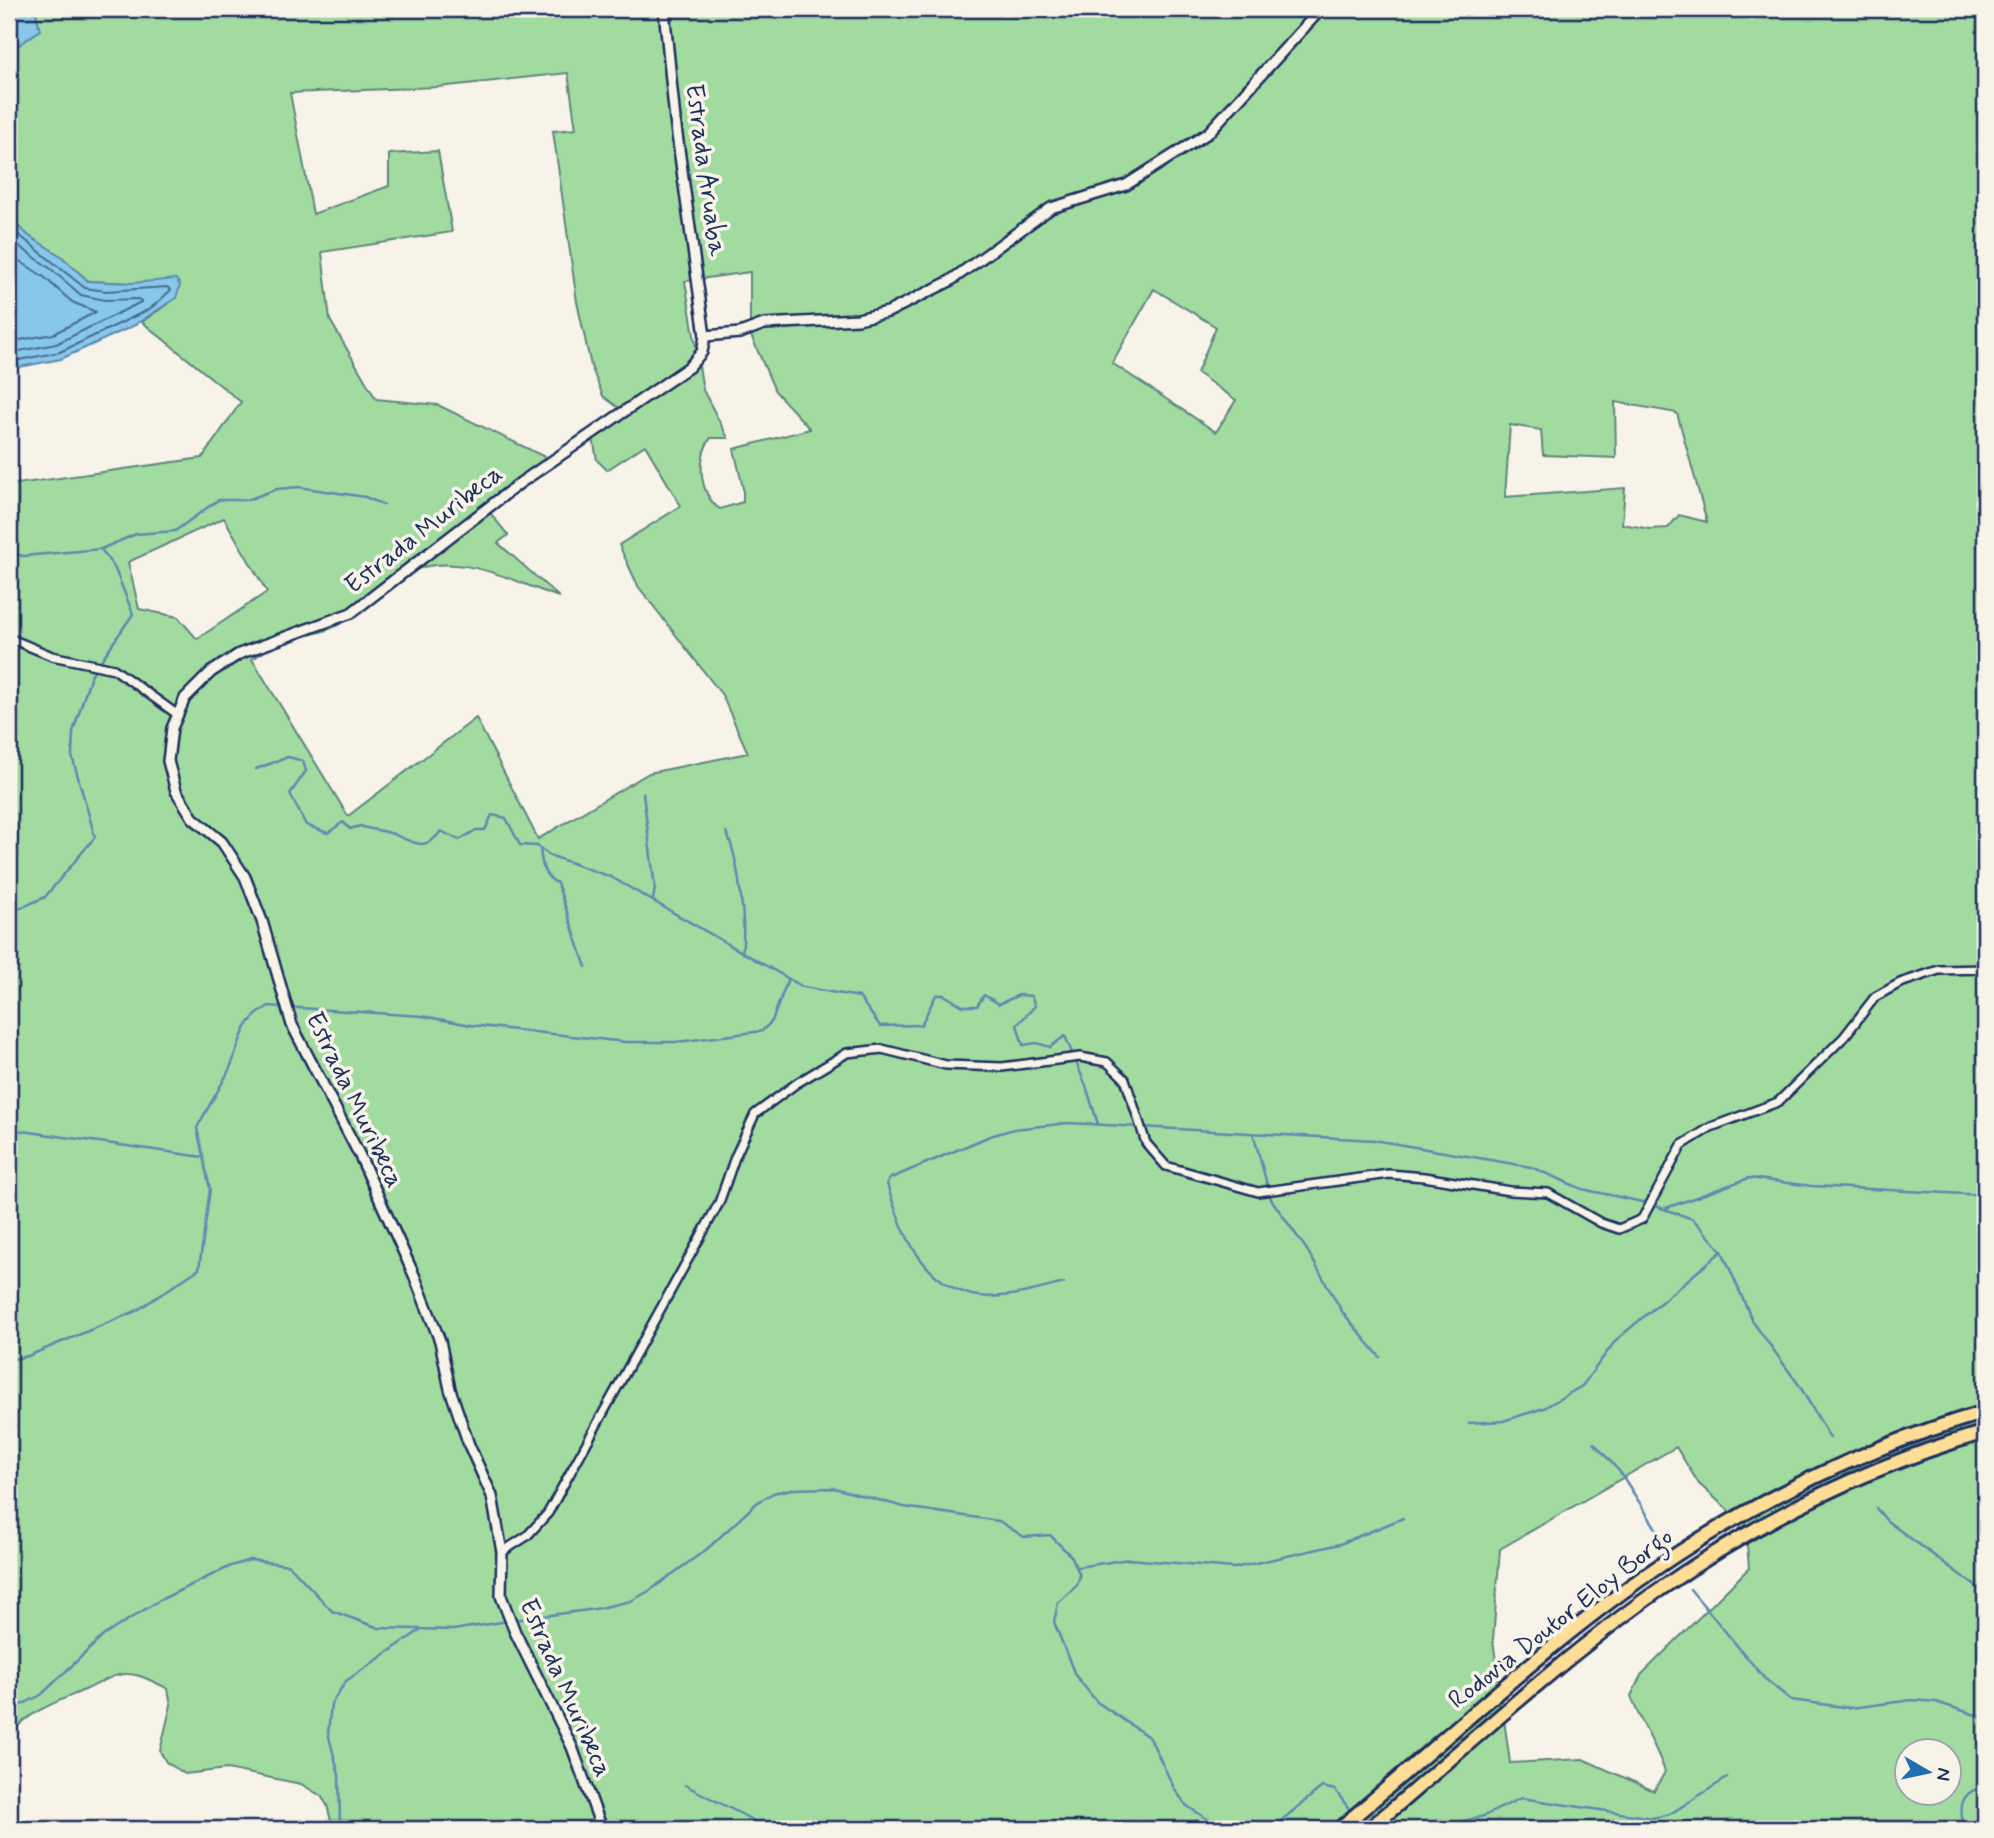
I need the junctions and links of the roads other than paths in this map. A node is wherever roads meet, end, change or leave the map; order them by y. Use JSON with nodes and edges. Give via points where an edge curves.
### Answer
{"nodes":[{"id":1,"x":664,"y":9,"type":"edge"},
{"id":2,"x":1321,"y":9,"type":"edge"},
{"id":3,"x":705,"y":336,"type":"junction"},
{"id":4,"x":9,"y":638,"type":"edge"},
{"id":5,"x":178,"y":715,"type":"junction"},
{"id":6,"x":1985,"y":969,"type":"edge"},
{"id":7,"x":1985,"y":1412,"type":"edge"},
{"id":8,"x":1985,"y":1432,"type":"edge"},
{"id":9,"x":502,"y":1552,"type":"junction"},
{"id":10,"x":602,"y":1829,"type":"edge"},
{"id":11,"x":1339,"y":1829,"type":"edge"},
{"id":12,"x":1369,"y":1829,"type":"edge"}],
"edges":[{"from":1,"to":3,"type":"street","name":"Estrada Aruaba"},
{"from":2,"to":3,"type":"street","via":[[1208,133],[1126,185],[1051,208],[950,281],[888,312],[858,319],[764,324],[740,333]]},
{"from":3,"to":5,"type":"street","name":"Estrada Muribeca","via":[[702,352],[690,367],[520,483],[351,613],[239,654],[211,672],[185,698]]},
{"from":4,"to":5,"type":"street","via":[[52,656],[114,669]]},
{"from":5,"to":9,"type":"street","name":"Estrada Muribeca","via":[[167,761],[176,791],[193,818],[222,842],[245,877],[292,1025],[360,1156],[440,1341],[450,1390],[492,1496]]},
{"from":6,"to":9,"type":"street","via":[[1939,970],[1900,982],[1875,997],[1844,1037],[1778,1102],[1711,1127],[1682,1145],[1642,1219],[1619,1229],[1548,1193],[1389,1174],[1258,1192],[1166,1166],[1146,1143],[1125,1079],[1107,1062],[1080,1057],[1002,1067],[946,1065],[882,1049],[847,1053],[755,1114],[719,1203],[548,1513],[527,1536]]},
{"from":7,"to":11,"type":"highway","name":"Rodovia Doutor Eloy Borgo","via":[[1817,1476],[1677,1554],[1581,1625]]},
{"from":8,"to":12,"type":"highway","name":"Rodovia Doutor Eloy Borgo","via":[[1825,1493],[1699,1563],[1593,1640]]},
{"from":9,"to":10,"type":"street","name":"Estrada Muribeca","via":[[501,1596],[514,1632],[572,1747]]}]}
